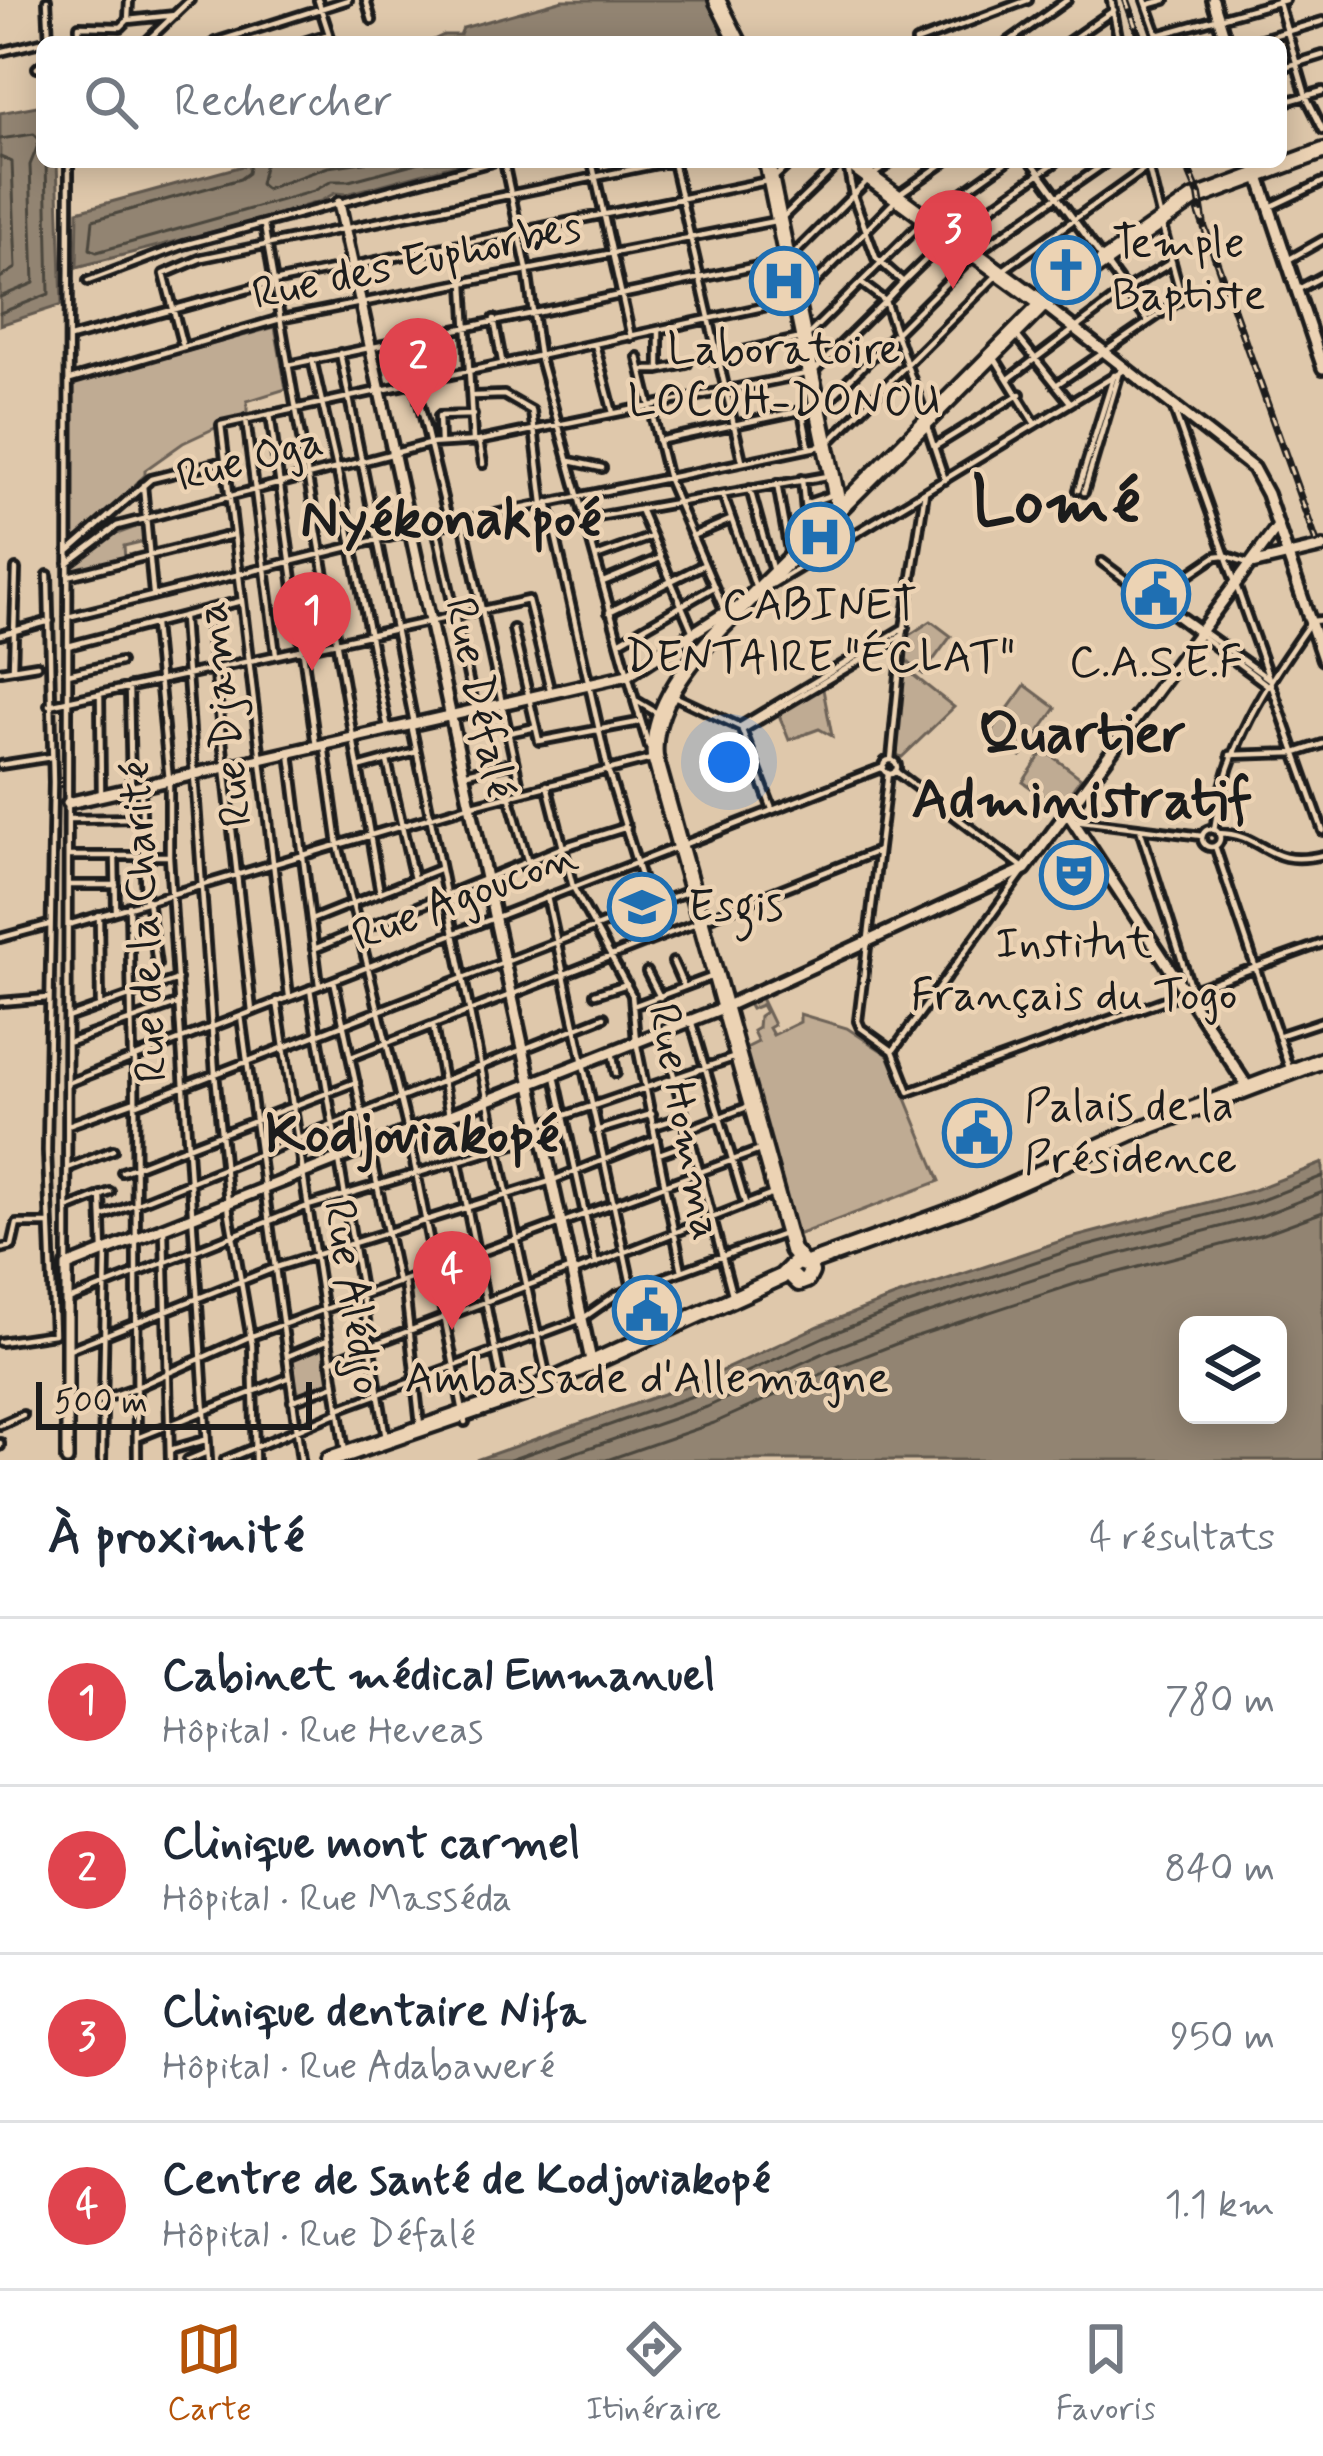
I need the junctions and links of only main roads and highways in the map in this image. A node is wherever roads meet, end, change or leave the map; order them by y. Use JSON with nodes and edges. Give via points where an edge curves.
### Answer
{"nodes":[{"id":1,"x":721,"y":0,"type":"edge"},
{"id":2,"x":738,"y":36,"type":"edge"},
{"id":3,"x":1323,"y":147,"type":"edge"},
{"id":4,"x":1287,"y":157,"type":"edge"},
{"id":5,"x":1287,"y":158,"type":"edge"},
{"id":6,"x":768,"y":168,"type":"edge"},
{"id":7,"x":854,"y":168,"type":"edge"},
{"id":8,"x":1256,"y":168,"type":"edge"},
{"id":9,"x":1040,"y":303,"type":"junction"},
{"id":10,"x":925,"y":418,"type":"junction"},
{"id":11,"x":838,"y":502,"type":"junction"},
{"id":12,"x":753,"y":591,"type":"junction"},
{"id":13,"x":659,"y":714,"type":"junction"},
{"id":14,"x":698,"y":922,"type":"junction"},
{"id":15,"x":722,"y":1008,"type":"junction"},
{"id":16,"x":736,"y":1057,"type":"junction"},
{"id":17,"x":1323,"y":1063,"type":"edge"},
{"id":18,"x":1247,"y":1092,"type":"junction"},
{"id":19,"x":761,"y":1150,"type":"junction"},
{"id":20,"x":799,"y":1270,"type":"junction"},
{"id":21,"x":593,"y":1367,"type":"junction"},
{"id":22,"x":464,"y":1420,"type":"junction"},
{"id":23,"x":347,"y":1458,"type":"edge"},
{"id":24,"x":329,"y":1460,"type":"edge"}],
"edges":[{"from":1,"to":2,"type":"highway"},
{"from":3,"to":4,"type":"highway"},
{"from":3,"to":5,"type":"highway"},
{"from":6,"to":11,"type":"highway"},
{"from":7,"to":9,"type":"highway"},
{"from":8,"to":9,"type":"highway","via":[[1160,218]]},
{"from":9,"to":10,"type":"highway"},
{"from":9,"to":10,"type":"highway"},
{"from":10,"to":11,"type":"highway"},
{"from":11,"to":12,"type":"highway"},
{"from":11,"to":12,"type":"highway"},
{"from":12,"to":13,"type":"highway"},
{"from":12,"to":13,"type":"highway","via":[[694,650]]},
{"from":13,"to":14,"type":"highway","via":[[652,754]]},
{"from":14,"to":15,"type":"highway"},
{"from":14,"to":15,"type":"highway"},
{"from":15,"to":16,"type":"highway"},
{"from":16,"to":19,"type":"highway"},
{"from":16,"to":19,"type":"highway"},
{"from":17,"to":18,"type":"highway"},
{"from":17,"to":18,"type":"highway"},
{"from":18,"to":20,"type":"highway"},
{"from":19,"to":20,"type":"highway"},
{"from":20,"to":21,"type":"highway"},
{"from":21,"to":22,"type":"highway"},
{"from":21,"to":22,"type":"highway"},
{"from":22,"to":23,"type":"highway"},
{"from":22,"to":23,"type":"highway"},
{"from":23,"to":24,"type":"highway"}]}
